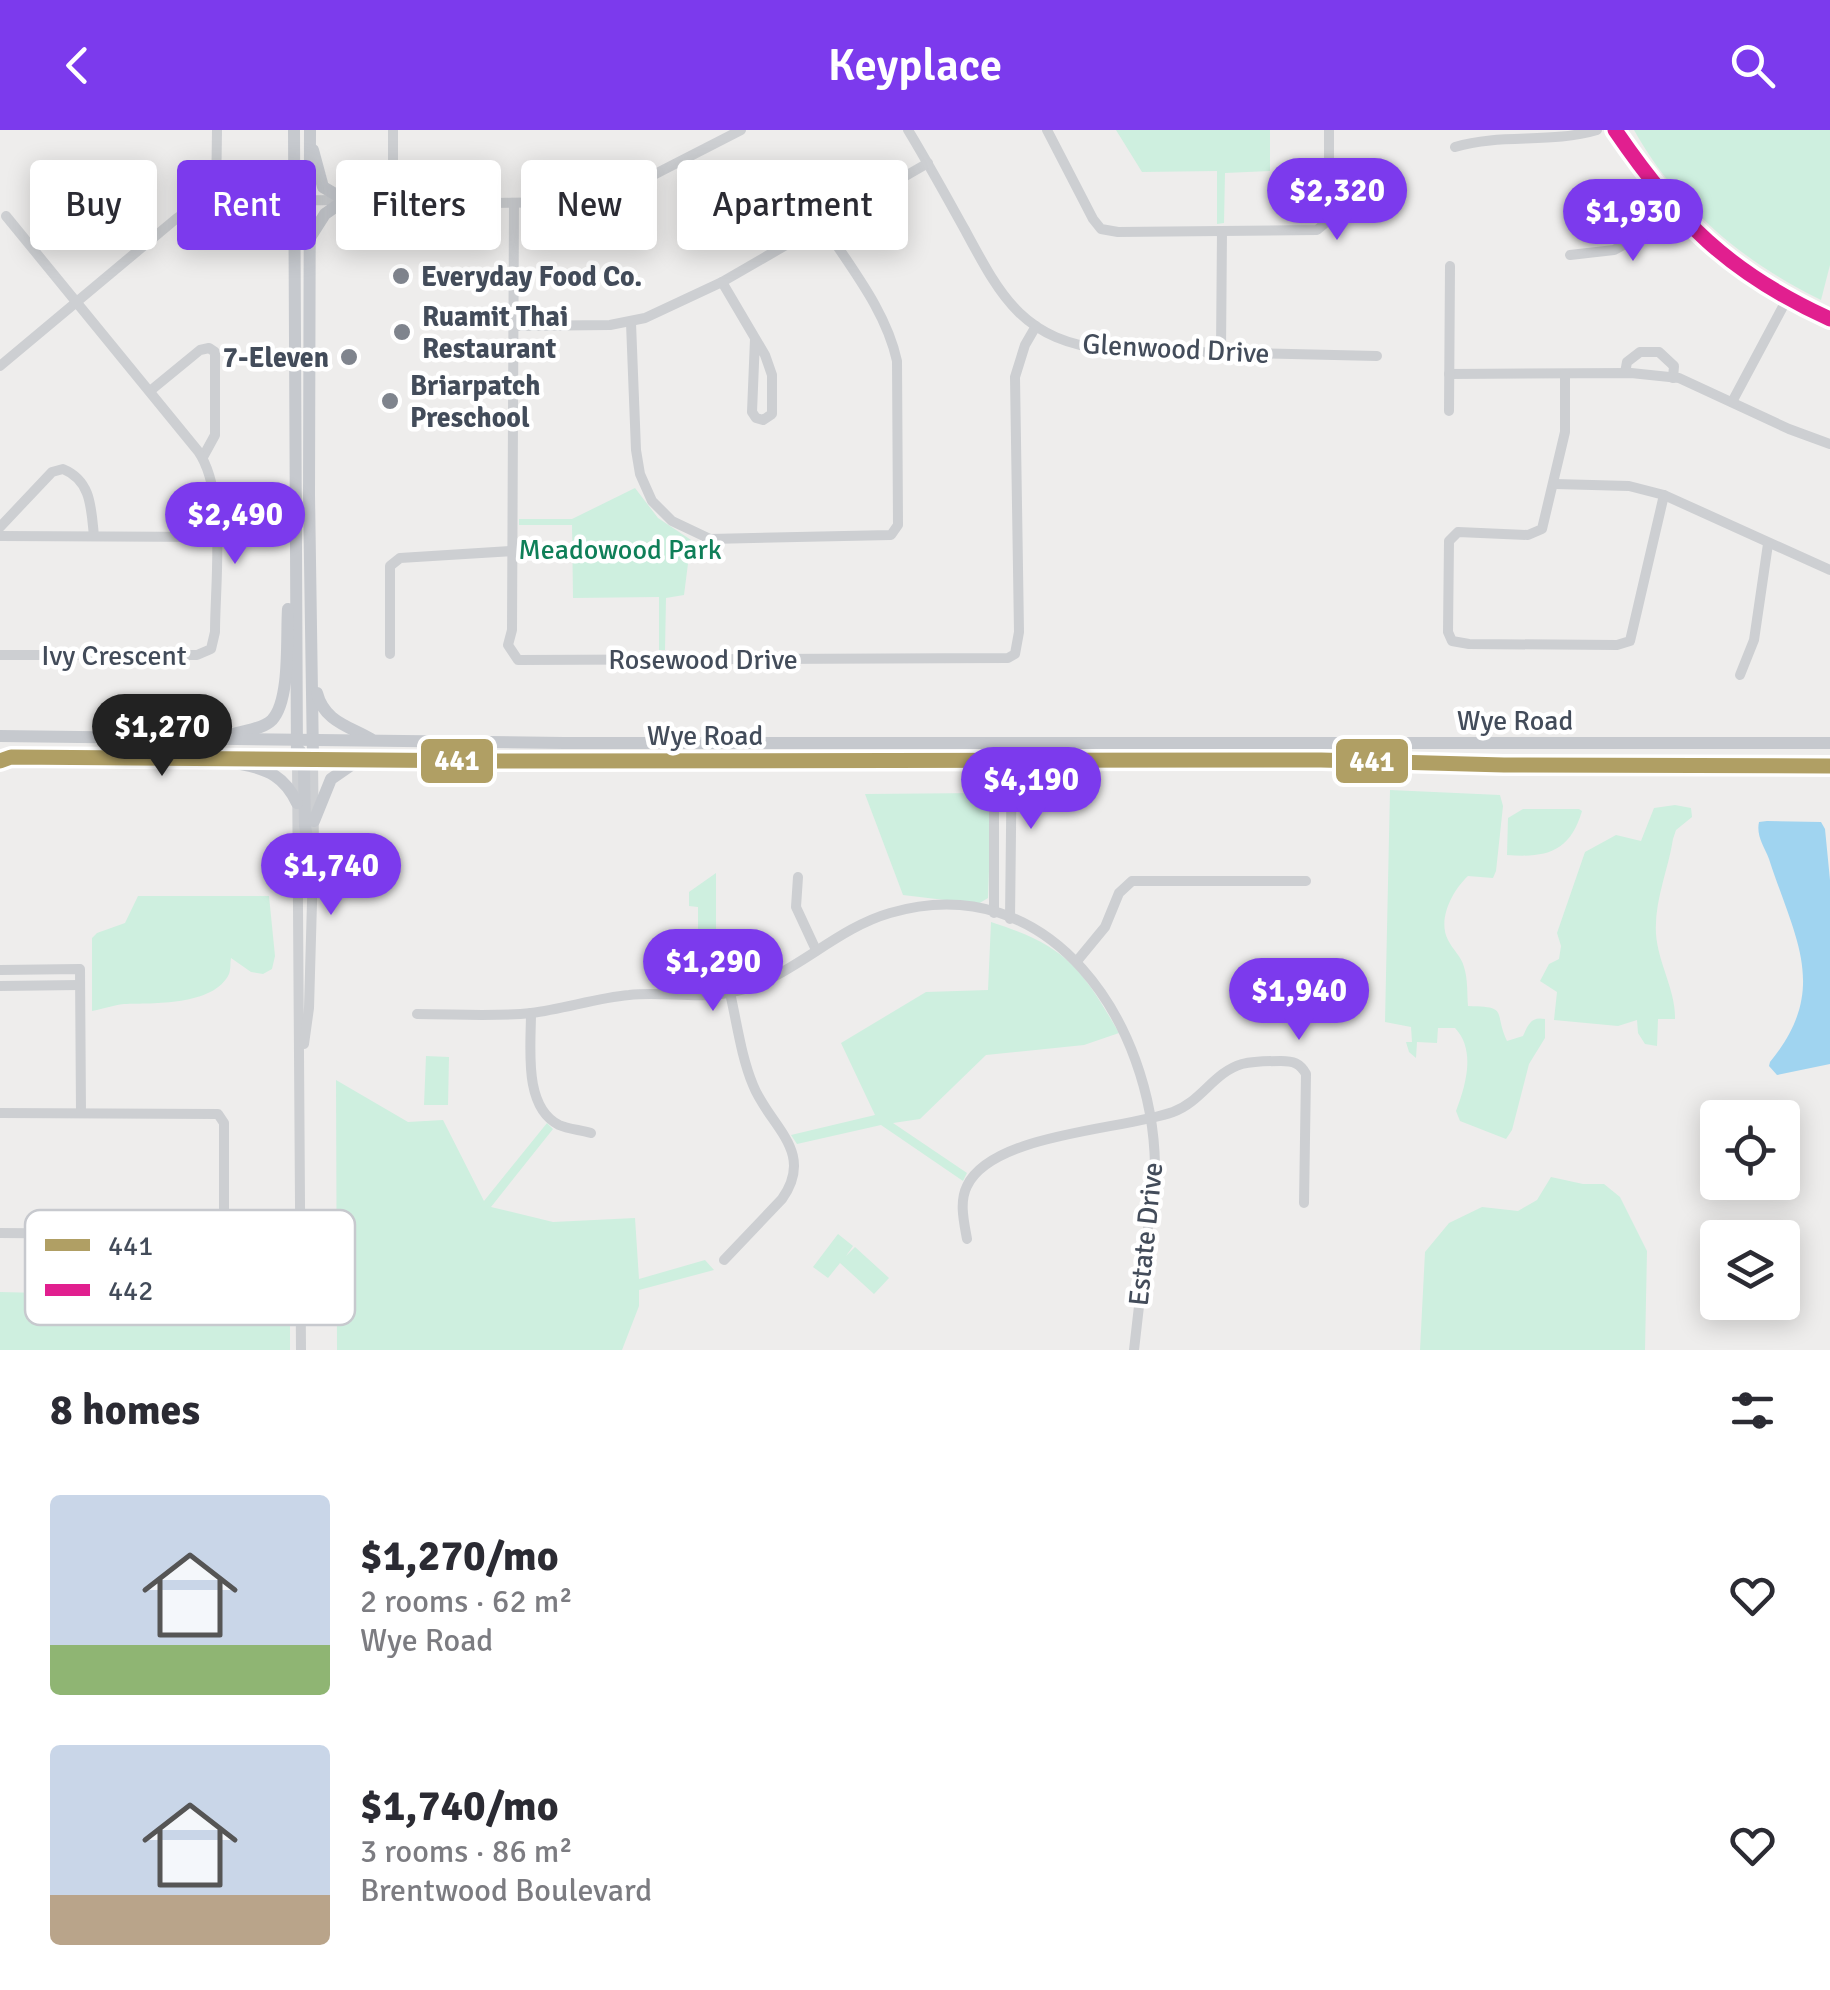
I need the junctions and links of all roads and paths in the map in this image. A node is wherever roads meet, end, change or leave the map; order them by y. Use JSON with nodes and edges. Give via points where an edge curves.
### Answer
{"nodes":[{"id":1,"x":216,"y":130,"type":"edge"},
{"id":2,"x":294,"y":130,"type":"edge"},
{"id":3,"x":394,"y":130,"type":"edge"},
{"id":4,"x":741,"y":130,"type":"edge"},
{"id":5,"x":908,"y":130,"type":"edge"},
{"id":6,"x":1046,"y":130,"type":"edge"},
{"id":7,"x":1329,"y":130,"type":"edge"},
{"id":8,"x":1597,"y":130,"type":"edge"},
{"id":9,"x":1615,"y":130,"type":"edge"},
{"id":10,"x":310,"y":136,"type":"edge"},
{"id":11,"x":294,"y":145,"type":"junction"},
{"id":12,"x":1455,"y":147,"type":"dead end"},
{"id":13,"x":216,"y":160,"type":"edge"},
{"id":14,"x":291,"y":160,"type":"edge"},
{"id":15,"x":294,"y":160,"type":"edge"},
{"id":16,"x":394,"y":160,"type":"edge"},
{"id":17,"x":928,"y":163,"type":"junction"},
{"id":18,"x":908,"y":174,"type":"edge"},
{"id":19,"x":336,"y":195,"type":"edge"},
{"id":20,"x":501,"y":203,"type":"edge"},
{"id":21,"x":514,"y":203,"type":"junction"},
{"id":22,"x":336,"y":206,"type":"edge"},
{"id":23,"x":6,"y":216,"type":"dead end"},
{"id":24,"x":1677,"y":216,"type":"junction"},
{"id":25,"x":177,"y":218,"type":"edge"},
{"id":26,"x":316,"y":228,"type":"edge"},
{"id":27,"x":1222,"y":232,"type":"junction"},
{"id":28,"x":294,"y":250,"type":"edge"},
{"id":29,"x":310,"y":250,"type":"edge"},
{"id":30,"x":776,"y":250,"type":"edge"},
{"id":31,"x":839,"y":250,"type":"edge"},
{"id":32,"x":1570,"y":254,"type":"dead end"},
{"id":33,"x":1450,"y":266,"type":"dead end"},
{"id":34,"x":722,"y":282,"type":"junction"},
{"id":35,"x":1786,"y":301,"type":"junction"},
{"id":36,"x":76,"y":302,"type":"junction"},
{"id":37,"x":1830,"y":319,"type":"edge"},
{"id":38,"x":630,"y":324,"type":"junction"},
{"id":39,"x":513,"y":326,"type":"junction"},
{"id":40,"x":1036,"y":326,"type":"junction"},
{"id":41,"x":754,"y":339,"type":"junction"},
{"id":42,"x":1222,"y":352,"type":"junction"},
{"id":43,"x":1377,"y":356,"type":"dead end"},
{"id":44,"x":0,"y":366,"type":"edge"},
{"id":45,"x":1625,"y":373,"type":"junction"},
{"id":46,"x":1449,"y":374,"type":"junction"},
{"id":47,"x":1565,"y":374,"type":"junction"},
{"id":48,"x":1673,"y":378,"type":"junction"},
{"id":49,"x":150,"y":391,"type":"junction"},
{"id":50,"x":1732,"y":402,"type":"junction"},
{"id":51,"x":1449,"y":411,"type":"dead end"},
{"id":52,"x":1830,"y":444,"type":"edge"},
{"id":53,"x":202,"y":457,"type":"junction"},
{"id":54,"x":1554,"y":484,"type":"junction"},
{"id":55,"x":1664,"y":495,"type":"junction"},
{"id":56,"x":0,"y":527,"type":"edge"},
{"id":57,"x":294,"y":532,"type":"junction"},
{"id":58,"x":0,"y":536,"type":"edge"},
{"id":59,"x":94,"y":536,"type":"junction"},
{"id":60,"x":215,"y":536,"type":"junction"},
{"id":61,"x":1768,"y":544,"type":"junction"},
{"id":62,"x":512,"y":552,"type":"junction"},
{"id":63,"x":1830,"y":570,"type":"edge"},
{"id":64,"x":390,"y":654,"type":"dead end"},
{"id":65,"x":0,"y":655,"type":"edge"},
{"id":66,"x":314,"y":674,"type":"junction"},
{"id":67,"x":1740,"y":675,"type":"dead end"},
{"id":68,"x":0,"y":736,"type":"edge"},
{"id":69,"x":224,"y":737,"type":"junction"},
{"id":70,"x":296,"y":739,"type":"junction"},
{"id":71,"x":312,"y":739,"type":"junction"},
{"id":72,"x":373,"y":740,"type":"junction"},
{"id":73,"x":1830,"y":743,"type":"edge"},
{"id":74,"x":994,"y":744,"type":"junction"},
{"id":75,"x":1012,"y":744,"type":"junction"},
{"id":76,"x":4,"y":758,"type":"edge"},
{"id":77,"x":224,"y":758,"type":"junction"},
{"id":78,"x":304,"y":759,"type":"junction"},
{"id":79,"x":374,"y":759,"type":"junction"},
{"id":80,"x":995,"y":760,"type":"junction"},
{"id":81,"x":1012,"y":760,"type":"junction"},
{"id":82,"x":1830,"y":766,"type":"edge"},
{"id":83,"x":297,"y":803,"type":"junction"},
{"id":84,"x":314,"y":821,"type":"junction"},
{"id":85,"x":314,"y":870,"type":"junction"},
{"id":86,"x":798,"y":877,"type":"dead end"},
{"id":87,"x":1306,"y":880,"type":"dead end"},
{"id":88,"x":994,"y":913,"type":"junction"},
{"id":89,"x":1010,"y":918,"type":"junction"},
{"id":90,"x":816,"y":950,"type":"junction"},
{"id":91,"x":1077,"y":961,"type":"junction"},
{"id":92,"x":0,"y":970,"type":"edge"},
{"id":93,"x":80,"y":985,"type":"junction"},
{"id":94,"x":0,"y":986,"type":"edge"},
{"id":95,"x":730,"y":993,"type":"junction"},
{"id":96,"x":530,"y":1013,"type":"junction"},
{"id":97,"x":418,"y":1014,"type":"dead end"},
{"id":98,"x":300,"y":1075,"type":"junction"},
{"id":99,"x":0,"y":1112,"type":"edge"},
{"id":100,"x":81,"y":1112,"type":"junction"},
{"id":101,"x":1150,"y":1119,"type":"junction"},
{"id":102,"x":590,"y":1133,"type":"dead end"},
{"id":103,"x":1304,"y":1203,"type":"dead end"},
{"id":104,"x":224,"y":1210,"type":"edge"},
{"id":105,"x":300,"y":1210,"type":"edge"},
{"id":106,"x":0,"y":1233,"type":"edge"},
{"id":107,"x":25,"y":1233,"type":"edge"},
{"id":108,"x":966,"y":1239,"type":"dead end"},
{"id":109,"x":724,"y":1260,"type":"dead end"},
{"id":110,"x":1134,"y":1350,"type":"edge"}],
"edges":[{"from":1,"to":13,"type":"street"},
{"from":2,"to":11,"type":"main road"},
{"from":3,"to":16,"type":"street"},
{"from":4,"to":21,"type":"street","via":[[628,188],[574,202]]},
{"from":5,"to":17,"type":"street","name":"Glenwood Drive"},
{"from":6,"to":27,"type":"street","via":[[1101,229]]},
{"from":7,"to":27,"type":"street","via":[[1324,227]]},
{"from":8,"to":12,"type":"street"},
{"from":9,"to":24,"type":"street"},
{"from":10,"to":19,"type":"main road","via":[[323,187]]},
{"from":11,"to":14,"type":"main road"},
{"from":11,"to":15,"type":"main road"},
{"from":17,"to":18,"type":"street"},
{"from":17,"to":40,"type":"street","name":"Glenwood Drive","via":[[999,293]]},
{"from":20,"to":21,"type":"street"},
{"from":21,"to":39,"type":"street","name":"Rosewood Drive"},
{"from":22,"to":26,"type":"main road"},
{"from":23,"to":36,"type":"street","name":"Ivy Crescent"},
{"from":24,"to":32,"type":"street","via":[[1614,250]]},
{"from":24,"to":35,"type":"street"},
{"from":25,"to":36,"type":"street"},
{"from":27,"to":42,"type":"street"},
{"from":28,"to":57,"type":"main road"},
{"from":29,"to":66,"type":"main road"},
{"from":30,"to":34,"type":"street"},
{"from":31,"to":38,"type":"street","via":[[882,316],[897,361],[898,525],[891,536],[710,539],[672,521],[652,501],[640,474]]},
{"from":33,"to":46,"type":"street"},
{"from":34,"to":38,"type":"street"},
{"from":34,"to":41,"type":"street"},
{"from":35,"to":37,"type":"street"},
{"from":35,"to":50,"type":"street"},
{"from":36,"to":44,"type":"street"},
{"from":36,"to":49,"type":"street","name":"Ivy Crescent"},
{"from":38,"to":39,"type":"street"},
{"from":39,"to":62,"type":"street","name":"Rosewood Drive"},
{"from":40,"to":42,"type":"street","name":"Glenwood Drive","via":[[1090,348]]},
{"from":40,"to":62,"type":"street","name":"Rosewood Drive","via":[[1015,377],[1019,646],[1008,658],[518,660],[508,645]]},
{"from":41,"to":41,"type":"street","via":[[752,412],[764,420],[772,414],[772,375]]},
{"from":42,"to":43,"type":"street","name":"Glenwood Drive"},
{"from":45,"to":47,"type":"street"},
{"from":45,"to":48,"type":"street"},
{"from":45,"to":48,"type":"street","via":[[1640,352],[1659,352],[1674,366]]},
{"from":46,"to":47,"type":"street"},
{"from":46,"to":51,"type":"street"},
{"from":47,"to":54,"type":"street"},
{"from":48,"to":50,"type":"street"},
{"from":49,"to":53,"type":"street","name":"Ivy Crescent"},
{"from":49,"to":53,"type":"street","via":[[200,350],[215,352],[215,435]]},
{"from":50,"to":52,"type":"street"},
{"from":53,"to":60,"type":"street","name":"Ivy Crescent","via":[[214,488]]},
{"from":54,"to":55,"type":"street","via":[[1629,486]]},
{"from":54,"to":55,"type":"street","via":[[1542,529],[1528,536],[1458,532],[1449,541],[1452,641],[1630,641]]},
{"from":55,"to":61,"type":"street"},
{"from":56,"to":59,"type":"street","via":[[52,472],[64,469],[88,489]]},
{"from":57,"to":69,"type":"main road","via":[[280,707],[262,726]]},
{"from":57,"to":70,"type":"main road"},
{"from":58,"to":59,"type":"street"},
{"from":59,"to":60,"type":"street"},
{"from":60,"to":65,"type":"street","name":"Ivy Crescent","via":[[214,639],[207,652]]},
{"from":61,"to":63,"type":"street"},
{"from":61,"to":67,"type":"street","via":[[1754,640]]},
{"from":62,"to":64,"type":"street","via":[[400,558],[390,566]]},
{"from":66,"to":71,"type":"main road"},
{"from":66,"to":72,"type":"main road","via":[[325,713]]},
{"from":68,"to":69,"type":"main road","name":"Wye Road"},
{"from":69,"to":70,"type":"main road","name":"Wye Road"},
{"from":70,"to":71,"type":"main road","name":"Wye Road"},
{"from":70,"to":78,"type":"main road"},
{"from":71,"to":72,"type":"main road","name":"Wye Road"},
{"from":71,"to":78,"type":"main road"},
{"from":72,"to":74,"type":"main road","name":"Wye Road"},
{"from":73,"to":75,"type":"main road","name":"Wye Road"},
{"from":74,"to":75,"type":"main road","name":"Wye Road"},
{"from":74,"to":80,"type":"street"},
{"from":75,"to":81,"type":"street"},
{"from":76,"to":77,"type":"main road","name":"Wye Road"},
{"from":77,"to":78,"type":"main road","name":"Wye Road"},
{"from":77,"to":83,"type":"main road","via":[[272,772]]},
{"from":78,"to":79,"type":"main road","name":"Wye Road"},
{"from":78,"to":83,"type":"street"},
{"from":78,"to":84,"type":"street"},
{"from":78,"to":85,"type":"main road","via":[[305,826]]},
{"from":79,"to":80,"type":"main road","name":"Wye Road"},
{"from":79,"to":84,"type":"main road","via":[[356,761],[331,779]]},
{"from":80,"to":81,"type":"main road","name":"Wye Road"},
{"from":80,"to":88,"type":"street"},
{"from":81,"to":82,"type":"main road","name":"Wye Road"},
{"from":81,"to":89,"type":"street"},
{"from":83,"to":98,"type":"street"},
{"from":84,"to":85,"type":"street"},
{"from":85,"to":98,"type":"street"},
{"from":86,"to":90,"type":"street","via":[[796,907]]},
{"from":87,"to":91,"type":"street","via":[[1132,881]]},
{"from":88,"to":89,"type":"street","name":"Estate Drive"},
{"from":88,"to":90,"type":"street","name":"Estate Drive","via":[[906,909],[871,919]]},
{"from":89,"to":91,"type":"street","name":"Estate Drive"},
{"from":90,"to":95,"type":"street","name":"Estate Drive"},
{"from":91,"to":101,"type":"street","name":"Estate Drive","via":[[1120,1023]]},
{"from":92,"to":93,"type":"street","via":[[80,969]]},
{"from":93,"to":94,"type":"street"},
{"from":93,"to":100,"type":"street"},
{"from":95,"to":96,"type":"street","name":"Estate Drive","via":[[630,994]]},
{"from":95,"to":109,"type":"street","via":[[754,1088],[788,1140],[794,1166],[782,1199]]},
{"from":96,"to":97,"type":"street","name":"Estate Drive"},
{"from":96,"to":102,"type":"street","via":[[540,1109],[558,1124]]},
{"from":98,"to":105,"type":"street"},
{"from":99,"to":100,"type":"street"},
{"from":100,"to":104,"type":"street","via":[[223,1118]]},
{"from":101,"to":103,"type":"street","name":"Estate Drive","via":[[1187,1106],[1242,1064],[1296,1063],[1306,1074]]},
{"from":101,"to":108,"type":"street","name":"Estate Drive","via":[[1045,1139],[1001,1156],[969,1181],[962,1214]]},
{"from":101,"to":110,"type":"street","name":"Estate Drive","via":[[1155,1166]]},
{"from":106,"to":107,"type":"street"}]}
